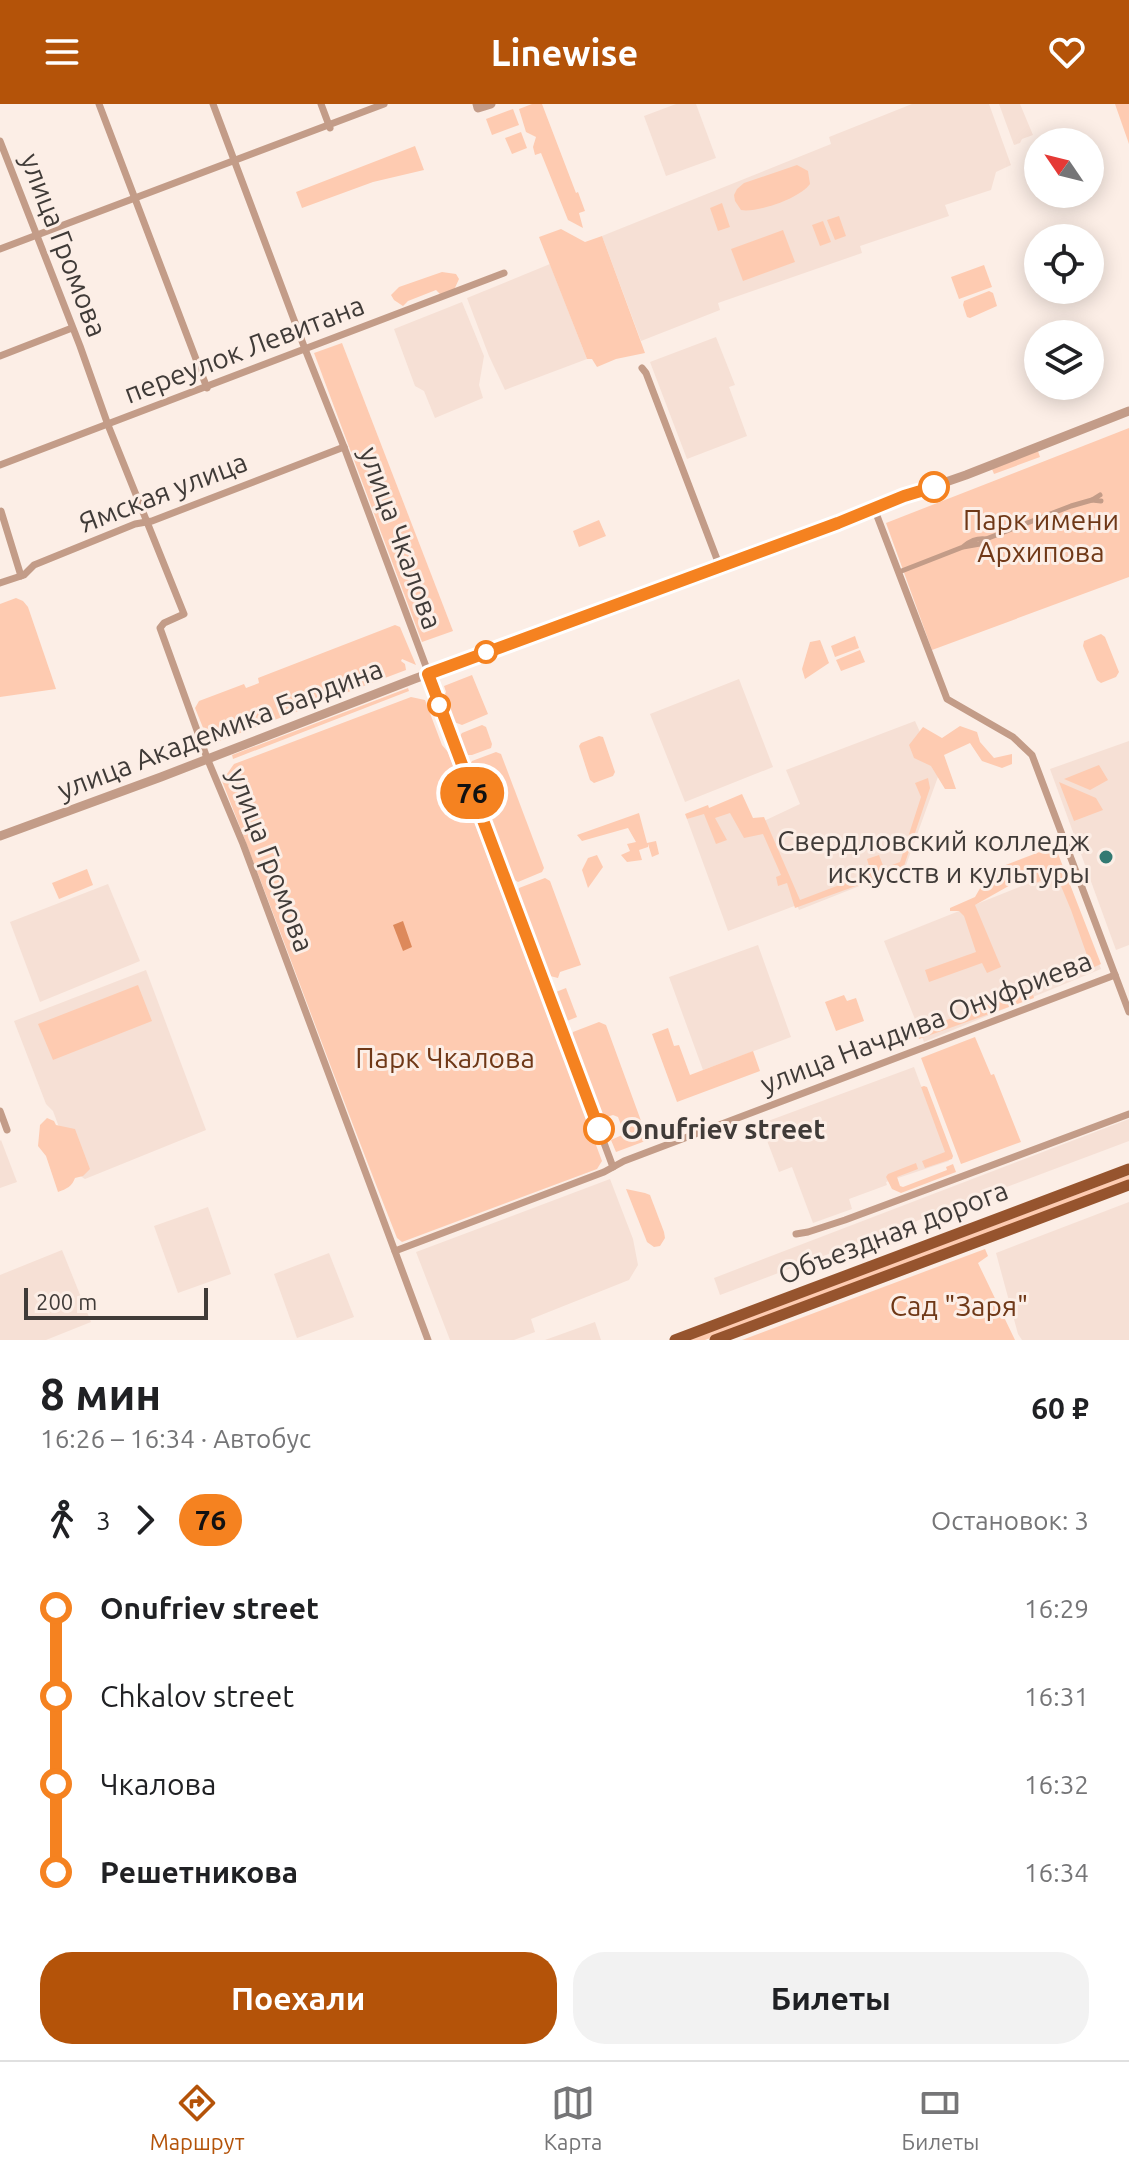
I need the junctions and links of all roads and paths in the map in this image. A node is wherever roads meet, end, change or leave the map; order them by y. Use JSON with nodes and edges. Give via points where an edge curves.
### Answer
{"nodes":[{"id":1,"x":99,"y":104,"type":"edge"},
{"id":2,"x":213,"y":104,"type":"edge"},
{"id":3,"x":321,"y":104,"type":"edge"},
{"id":4,"x":384,"y":104,"type":"edge"},
{"id":5,"x":491,"y":104,"type":"edge"},
{"id":6,"x":478,"y":106,"type":"edge"},
{"id":7,"x":330,"y":127,"type":"junction"},
{"id":8,"x":0,"y":142,"type":"edge"},
{"id":9,"x":235,"y":161,"type":"junction"},
{"id":10,"x":134,"y":199,"type":"junction"},
{"id":11,"x":36,"y":236,"type":"junction"},
{"id":12,"x":0,"y":249,"type":"edge"},
{"id":13,"x":504,"y":273,"type":"dead end"},
{"id":14,"x":72,"y":328,"type":"junction"},
{"id":15,"x":305,"y":349,"type":"junction"},
{"id":16,"x":0,"y":356,"type":"edge"},
{"id":17,"x":642,"y":368,"type":"dead end"},
{"id":18,"x":207,"y":388,"type":"junction"},
{"id":19,"x":1129,"y":411,"type":"edge"},
{"id":20,"x":108,"y":425,"type":"junction"},
{"id":21,"x":344,"y":447,"type":"junction"},
{"id":22,"x":0,"y":465,"type":"edge"},
{"id":23,"x":1100,"y":498,"type":"dead end"},
{"id":24,"x":874,"y":508,"type":"junction"},
{"id":25,"x":1,"y":511,"type":"edge"},
{"id":26,"x":145,"y":521,"type":"junction"},
{"id":27,"x":720,"y":567,"type":"junction"},
{"id":28,"x":899,"y":572,"type":"junction"},
{"id":29,"x":21,"y":576,"type":"junction"},
{"id":30,"x":0,"y":583,"type":"edge"},
{"id":31,"x":428,"y":674,"type":"junction"},
{"id":32,"x":207,"y":758,"type":"junction"},
{"id":33,"x":0,"y":836,"type":"edge"},
{"id":34,"x":1115,"y":975,"type":"junction"},
{"id":35,"x":1129,"y":1012,"type":"edge"},
{"id":36,"x":0,"y":1111,"type":"edge"},
{"id":37,"x":1129,"y":1114,"type":"edge"},
{"id":38,"x":7,"y":1130,"type":"dead end"},
{"id":39,"x":613,"y":1167,"type":"junction"},
{"id":40,"x":1129,"y":1169,"type":"edge"},
{"id":41,"x":1129,"y":1185,"type":"edge"},
{"id":42,"x":796,"y":1234,"type":"dead end"},
{"id":43,"x":395,"y":1251,"type":"junction"},
{"id":44,"x":428,"y":1340,"type":"edge"},
{"id":45,"x":675,"y":1340,"type":"edge"},
{"id":46,"x":715,"y":1340,"type":"edge"}],
"edges":[{"from":1,"to":10,"type":"street"},
{"from":2,"to":9,"type":"street","name":"улица Чкалова"},
{"from":3,"to":7,"type":"street"},
{"from":4,"to":7,"type":"street"},
{"from":5,"to":6,"type":"street"},
{"from":7,"to":9,"type":"street"},
{"from":8,"to":11,"type":"street","name":"улица Громова"},
{"from":9,"to":10,"type":"street"},
{"from":9,"to":15,"type":"street","name":"улица Чкалова"},
{"from":10,"to":11,"type":"street"},
{"from":10,"to":18,"type":"street"},
{"from":11,"to":12,"type":"street"},
{"from":11,"to":14,"type":"street","name":"улица Громова"},
{"from":13,"to":15,"type":"street","name":"переулок Левитана"},
{"from":14,"to":16,"type":"street"},
{"from":14,"to":20,"type":"street","name":"улица Громова"},
{"from":15,"to":18,"type":"street","name":"переулок Левитана"},
{"from":15,"to":21,"type":"street","name":"улица Чкалова"},
{"from":17,"to":27,"type":"street"},
{"from":18,"to":20,"type":"street","name":"переулок Левитана"},
{"from":19,"to":24,"type":"street","name":"улица Академика Бардина"},
{"from":20,"to":22,"type":"street","name":"переулок Левитана"},
{"from":20,"to":26,"type":"street","name":"улица Громова"},
{"from":21,"to":26,"type":"street","name":"Ямская улица"},
{"from":21,"to":31,"type":"street","name":"улица Чкалова"},
{"from":23,"to":28,"type":"street"},
{"from":24,"to":27,"type":"street","name":"улица Академика Бардина"},
{"from":24,"to":28,"type":"street"},
{"from":25,"to":29,"type":"street"},
{"from":26,"to":29,"type":"street","name":"Ямская улица","via":[[34,565]]},
{"from":26,"to":32,"type":"street","name":"улица Громова","via":[[184,614],[160,628]]},
{"from":27,"to":31,"type":"street","name":"улица Академика Бардина"},
{"from":28,"to":34,"type":"street","via":[[947,699],[1013,737],[1032,755]]},
{"from":29,"to":30,"type":"street","name":"Ямская улица"},
{"from":31,"to":32,"type":"street","name":"улица Академика Бардина"},
{"from":31,"to":39,"type":"street","name":"улица Чкалова"},
{"from":32,"to":33,"type":"street","name":"улица Академика Бардина"},
{"from":32,"to":43,"type":"street","name":"улица Громова"},
{"from":34,"to":35,"type":"street"},
{"from":34,"to":39,"type":"street","name":"улица Начдива Онуфриева"},
{"from":36,"to":38,"type":"street"},
{"from":37,"to":42,"type":"street"},
{"from":39,"to":43,"type":"street","name":"улица Начдива Онуфриева"},
{"from":40,"to":45,"type":"main road","name":"Объездная дорога"},
{"from":41,"to":46,"type":"main road","name":"Объездная дорога"},
{"from":43,"to":44,"type":"street","name":"улица Громова"}]}
